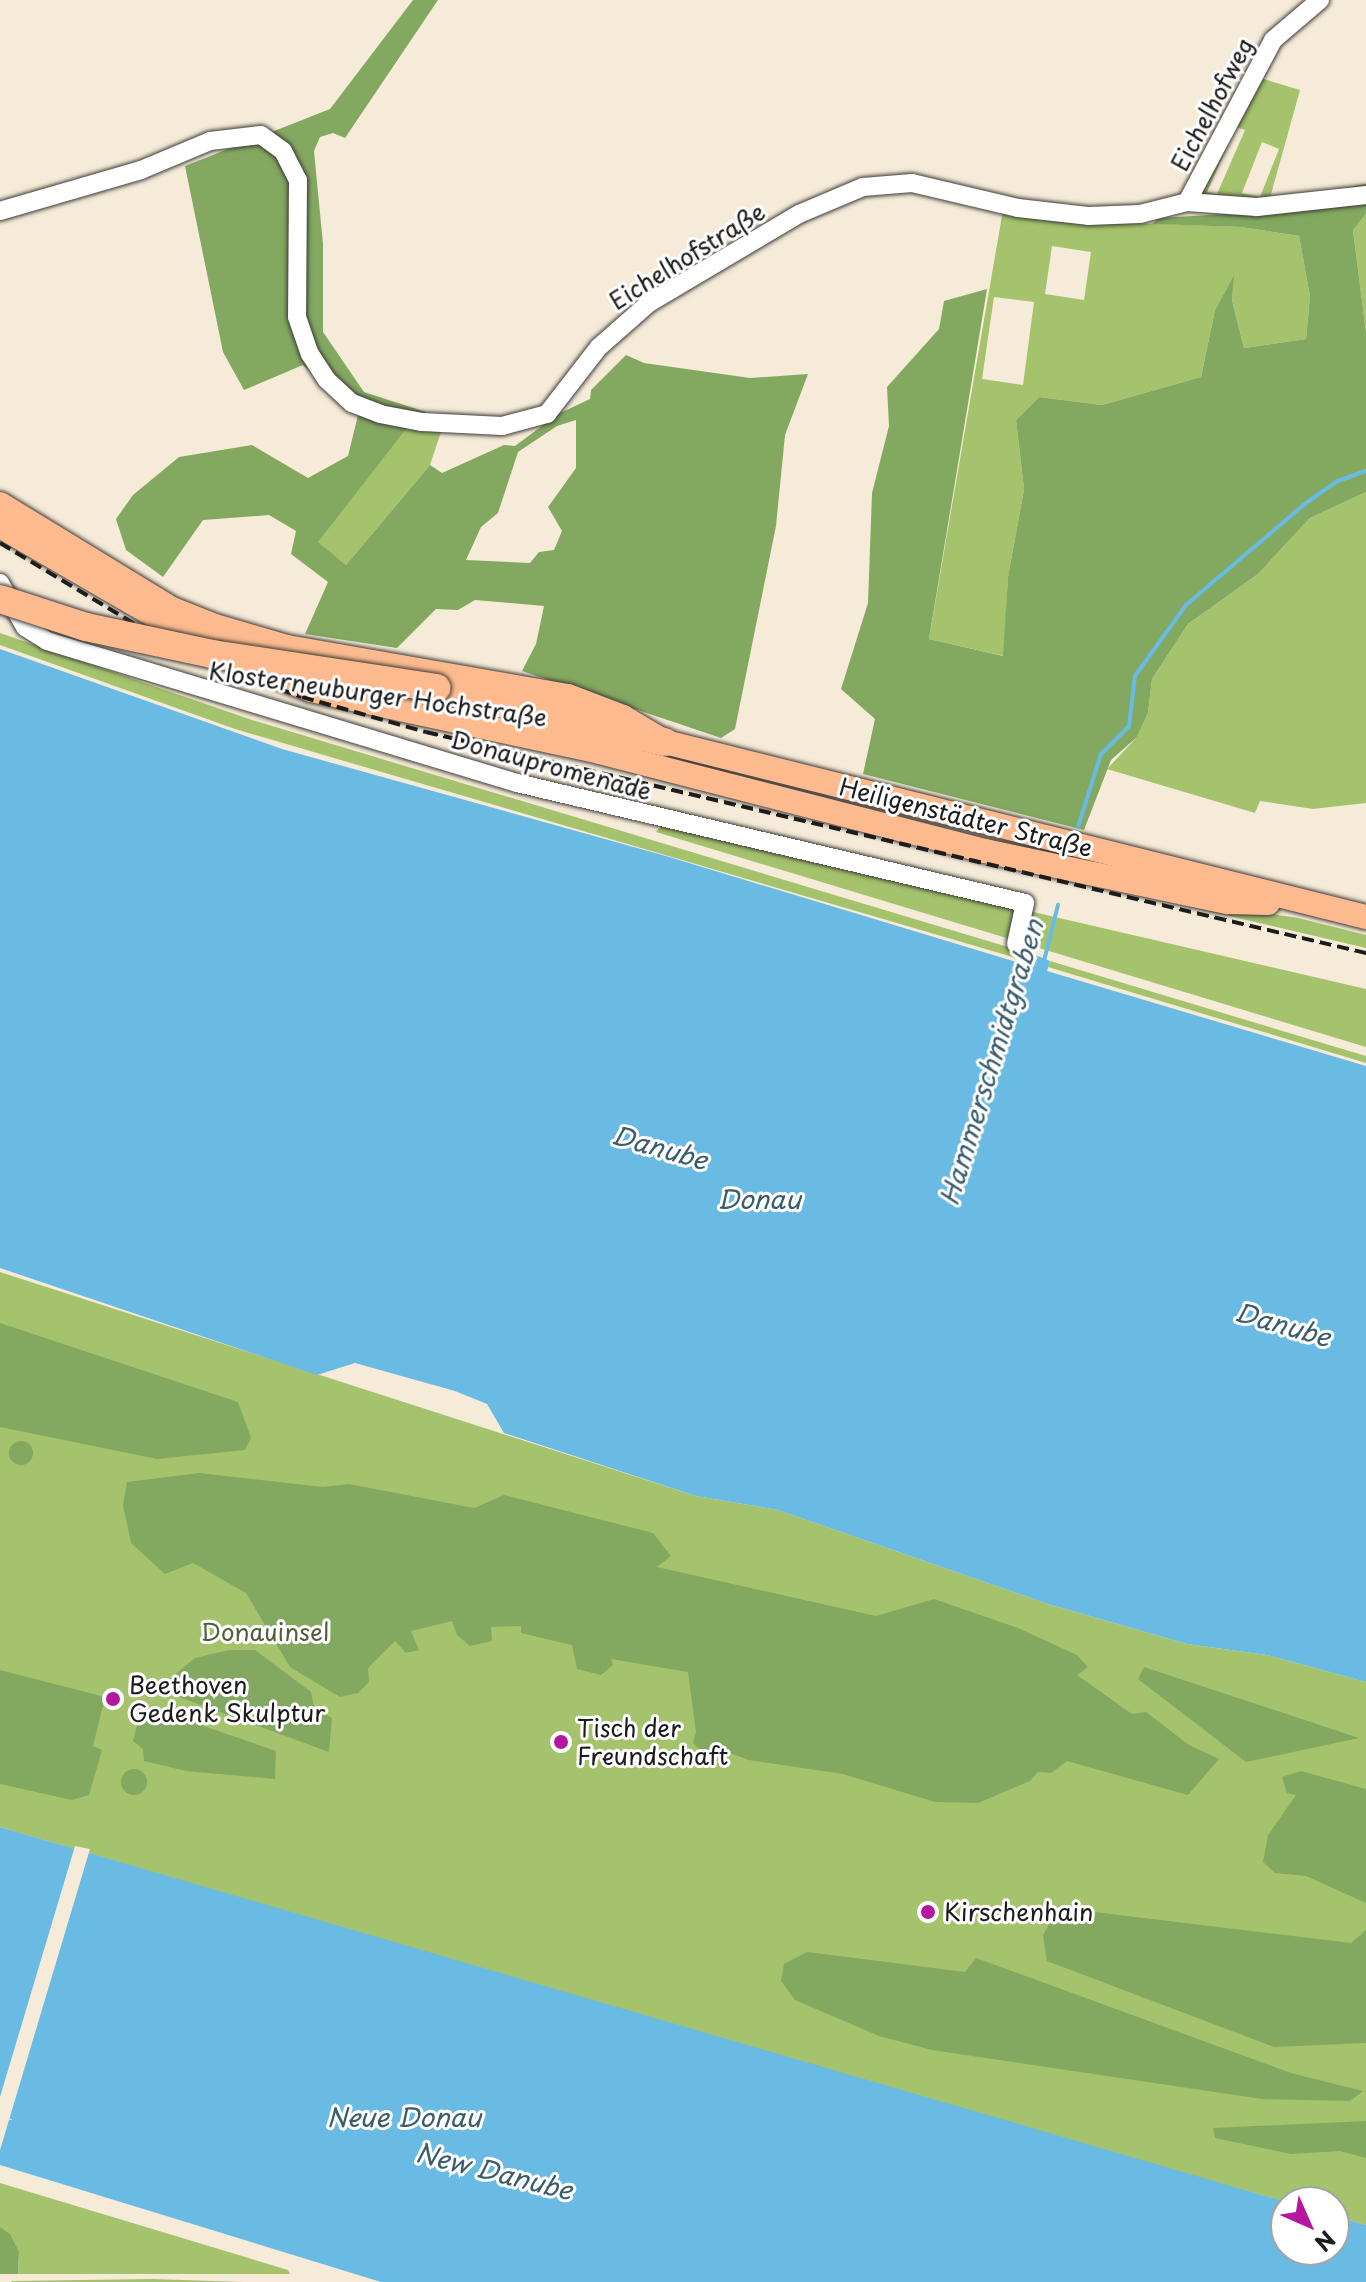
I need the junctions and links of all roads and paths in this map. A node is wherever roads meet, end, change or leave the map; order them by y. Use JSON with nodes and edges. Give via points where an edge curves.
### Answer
{"nodes":[{"id":1,"x":1320,"y":0,"type":"edge"},
{"id":2,"x":0,"y":195,"type":"edge"},
{"id":3,"x":1366,"y":195,"type":"edge"},
{"id":4,"x":1187,"y":202,"type":"junction"},
{"id":5,"x":0,"y":203,"type":"edge"},
{"id":6,"x":0,"y":211,"type":"edge"},
{"id":7,"x":0,"y":504,"type":"edge"},
{"id":8,"x":0,"y":526,"type":"edge"},
{"id":9,"x":0,"y":583,"type":"edge"},
{"id":10,"x":0,"y":599,"type":"edge"},
{"id":11,"x":0,"y":618,"type":"edge"},
{"id":12,"x":566,"y":719,"type":"junction"},
{"id":13,"x":665,"y":742,"type":"junction"},
{"id":14,"x":1321,"y":906,"type":"junction"},
{"id":15,"x":1366,"y":917,"type":"edge"},
{"id":16,"x":1016,"y":944,"type":"dead end"}],
"edges":[{"from":1,"to":4,"type":"street","name":"Eichelhofweg","via":[[1273,40]]},
{"from":2,"to":5,"type":"street"},
{"from":3,"to":4,"type":"street","name":"Eichelhofstraße","via":[[1257,207]]},
{"from":4,"to":6,"type":"street","name":"Eichelhofstraße","via":[[1140,214],[1068,215],[912,183],[863,187],[810,209],[649,303],[599,347],[555,406],[536,419],[502,426],[380,414],[352,403],[327,380],[310,354],[297,317],[298,180],[283,151],[261,135],[210,141],[141,170]]},
{"from":7,"to":13,"type":"main road","via":[[172,609],[215,626],[287,647],[568,696],[623,717]]},
{"from":8,"to":14,"type":"main road","via":[[226,656],[311,690],[676,771],[985,851],[1228,902]]},
{"from":9,"to":16,"type":"street","name":"Donaupromenade","via":[[33,634],[517,783],[1025,903]]},
{"from":10,"to":12,"type":"highway","name":"Klosterneuburger Hochstraße","bridge":true,"via":[[157,643],[477,696]]},
{"from":11,"to":12,"type":"highway","name":"Klosterneuburger Hochstraße","via":[[149,660],[227,674],[432,706]]},
{"from":12,"to":13,"type":"highway","name":"Heiligenstädter Straße"},
{"from":13,"to":14,"type":"main road","name":"Heiligenstädter Straße"},
{"from":14,"to":15,"type":"main road","name":"Heiligenstädter Straße"}]}
